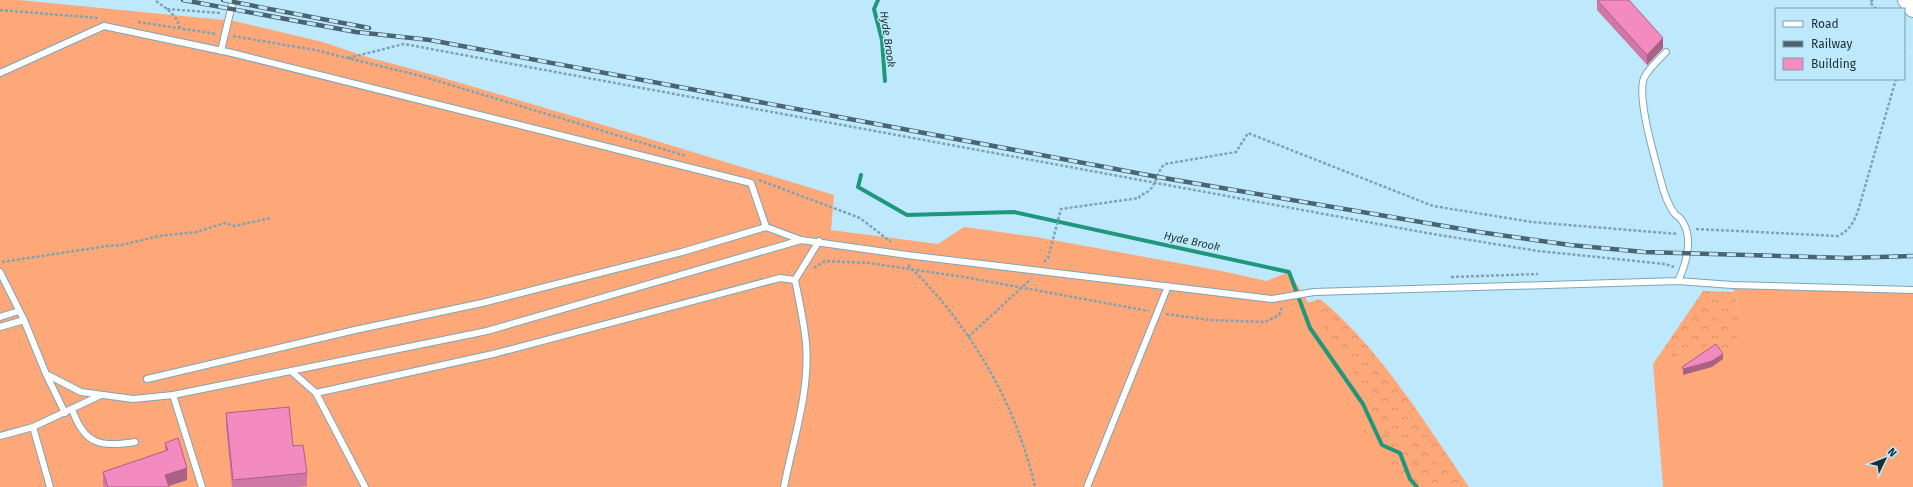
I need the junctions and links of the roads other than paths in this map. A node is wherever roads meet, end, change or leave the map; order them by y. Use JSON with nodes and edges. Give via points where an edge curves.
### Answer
{"nodes":[{"id":1,"x":233,"y":0,"type":"edge"},
{"id":2,"x":1906,"y":0,"type":"edge"},
{"id":3,"x":1913,"y":9,"type":"edge"},
{"id":4,"x":220,"y":51,"type":"junction"},
{"id":5,"x":1666,"y":52,"type":"dead end"},
{"id":6,"x":0,"y":73,"type":"edge"},
{"id":7,"x":766,"y":226,"type":"junction"},
{"id":8,"x":802,"y":240,"type":"junction"},
{"id":9,"x":819,"y":241,"type":"junction"},
{"id":10,"x":0,"y":272,"type":"edge"},
{"id":11,"x":795,"y":280,"type":"junction"},
{"id":12,"x":1678,"y":281,"type":"junction"},
{"id":13,"x":1168,"y":286,"type":"junction"},
{"id":14,"x":1913,"y":290,"type":"edge"},
{"id":15,"x":19,"y":311,"type":"junction"},
{"id":16,"x":0,"y":317,"type":"edge"},
{"id":17,"x":24,"y":320,"type":"junction"},
{"id":18,"x":0,"y":327,"type":"edge"},
{"id":19,"x":291,"y":371,"type":"junction"},
{"id":20,"x":46,"y":374,"type":"junction"},
{"id":21,"x":147,"y":379,"type":"dead end"},
{"id":22,"x":316,"y":393,"type":"junction"},
{"id":23,"x":101,"y":395,"type":"junction"},
{"id":24,"x":173,"y":395,"type":"junction"},
{"id":25,"x":72,"y":410,"type":"junction"},
{"id":26,"x":64,"y":413,"type":"junction"},
{"id":27,"x":33,"y":427,"type":"junction"},
{"id":28,"x":1,"y":434,"type":"edge"},
{"id":29,"x":135,"y":442,"type":"dead end"},
{"id":30,"x":50,"y":487,"type":"edge"},
{"id":31,"x":202,"y":487,"type":"edge"},
{"id":32,"x":365,"y":487,"type":"edge"},
{"id":33,"x":784,"y":487,"type":"edge"},
{"id":34,"x":1087,"y":487,"type":"edge"}],
"edges":[{"from":1,"to":4,"type":"lane"},
{"from":2,"to":3,"type":"street"},
{"from":4,"to":6,"type":"lane","via":[[104,26]]},
{"from":4,"to":7,"type":"lane","via":[[751,183]]},
{"from":5,"to":12,"type":"lane","via":[[1645,77],[1642,89],[1643,105],[1663,189],[1667,201],[1674,213],[1683,221],[1686,231],[1688,253]]},
{"from":7,"to":8,"type":"lane"},
{"from":7,"to":21,"type":"lane","via":[[682,252],[482,304],[383,324]]},
{"from":8,"to":9,"type":"lane"},
{"from":8,"to":19,"type":"lane","via":[[487,331]]},
{"from":9,"to":11,"type":"lane"},
{"from":9,"to":13,"type":"lane","via":[[907,255]]},
{"from":10,"to":15,"type":"lane"},
{"from":11,"to":22,"type":"lane","via":[[780,278],[494,354]]},
{"from":11,"to":33,"type":"lane","via":[[806,343],[805,386]]},
{"from":12,"to":13,"type":"lane","via":[[1307,294],[1272,299]]},
{"from":12,"to":14,"type":"lane"},
{"from":13,"to":34,"type":"lane"},
{"from":15,"to":16,"type":"lane"},
{"from":15,"to":17,"type":"lane"},
{"from":17,"to":18,"type":"lane"},
{"from":17,"to":20,"type":"lane"},
{"from":19,"to":22,"type":"lane"},
{"from":19,"to":24,"type":"lane"},
{"from":20,"to":23,"type":"lane","via":[[81,392]]},
{"from":20,"to":26,"type":"lane"},
{"from":22,"to":32,"type":"lane"},
{"from":23,"to":24,"type":"lane","via":[[133,399]]},
{"from":23,"to":25,"type":"lane"},
{"from":24,"to":31,"type":"lane"},
{"from":25,"to":26,"type":"lane"},
{"from":25,"to":29,"type":"lane","via":[[81,430],[95,441],[115,445]]},
{"from":26,"to":27,"type":"lane"},
{"from":27,"to":28,"type":"lane"},
{"from":27,"to":30,"type":"lane"}]}
